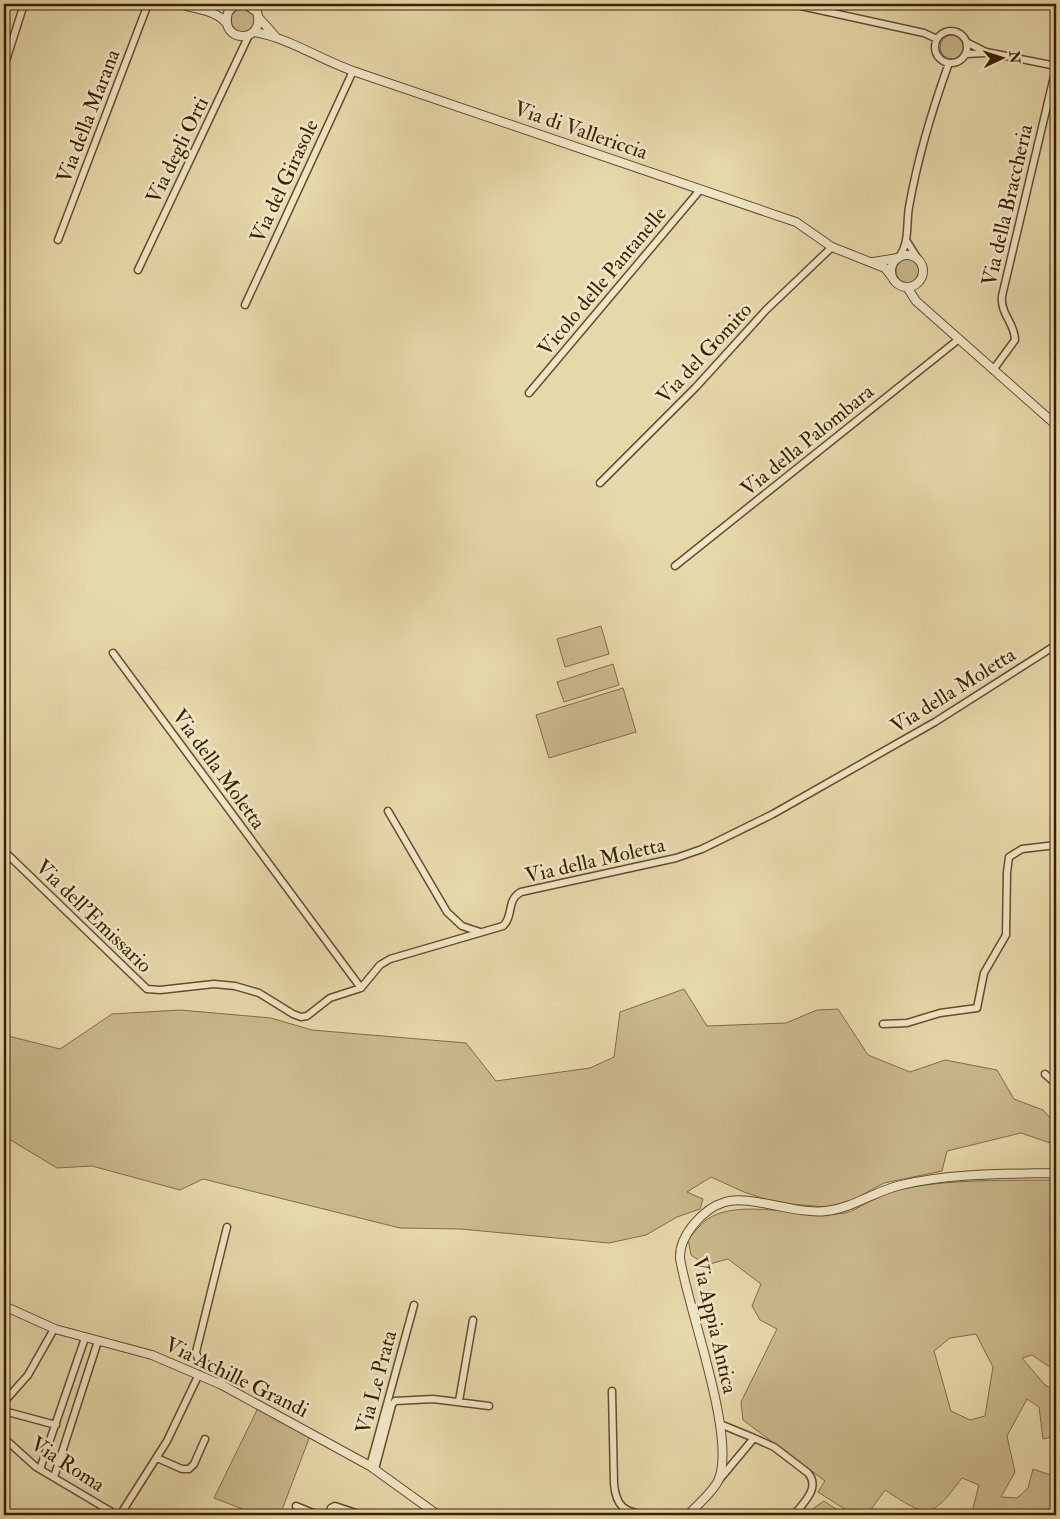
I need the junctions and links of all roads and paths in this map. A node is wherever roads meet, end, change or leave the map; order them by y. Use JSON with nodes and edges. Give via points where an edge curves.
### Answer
{"nodes":[{"id":1,"x":24,"y":4,"type":"edge"},
{"id":2,"x":148,"y":4,"type":"edge"},
{"id":3,"x":177,"y":4,"type":"edge"},
{"id":4,"x":240,"y":4,"type":"edge"},
{"id":5,"x":245,"y":4,"type":"edge"},
{"id":6,"x":792,"y":4,"type":"edge"},
{"id":7,"x":254,"y":6,"type":"edge"},
{"id":8,"x":230,"y":9,"type":"junction"},
{"id":9,"x":210,"y":12,"type":"junction"},
{"id":10,"x":259,"y":18,"type":"junction"},
{"id":11,"x":227,"y":25,"type":"junction"},
{"id":12,"x":252,"y":33,"type":"junction"},
{"id":13,"x":239,"y":36,"type":"junction"},
{"id":14,"x":275,"y":36,"type":"junction"},
{"id":15,"x":937,"y":38,"type":"junction"},
{"id":16,"x":968,"y":44,"type":"junction"},
{"id":17,"x":244,"y":45,"type":"junction"},
{"id":18,"x":986,"y":52,"type":"junction"},
{"id":19,"x":966,"y":54,"type":"junction"},
{"id":20,"x":949,"y":63,"type":"junction"},
{"id":21,"x":4,"y":67,"type":"edge"},
{"id":22,"x":1056,"y":67,"type":"edge"},
{"id":23,"x":353,"y":71,"type":"junction"},
{"id":24,"x":700,"y":190,"type":"junction"},
{"id":25,"x":906,"y":238,"type":"junction"},
{"id":26,"x":58,"y":240,"type":"dead end"},
{"id":27,"x":832,"y":247,"type":"junction"},
{"id":28,"x":898,"y":258,"type":"junction"},
{"id":29,"x":918,"y":259,"type":"junction"},
{"id":30,"x":871,"y":262,"type":"junction"},
{"id":31,"x":138,"y":270,"type":"dead end"},
{"id":32,"x":892,"y":277,"type":"junction"},
{"id":33,"x":917,"y":284,"type":"junction"},
{"id":34,"x":907,"y":287,"type":"junction"},
{"id":35,"x":245,"y":305,"type":"dead end"},
{"id":36,"x":921,"y":306,"type":"junction"},
{"id":37,"x":959,"y":339,"type":"junction"},
{"id":38,"x":993,"y":370,"type":"junction"},
{"id":39,"x":530,"y":393,"type":"dead end"},
{"id":40,"x":1056,"y":425,"type":"edge"},
{"id":41,"x":600,"y":483,"type":"dead end"},
{"id":42,"x":675,"y":566,"type":"dead end"},
{"id":43,"x":1056,"y":645,"type":"edge"},
{"id":44,"x":113,"y":653,"type":"dead end"},
{"id":45,"x":388,"y":811,"type":"dead end"},
{"id":46,"x":1056,"y":845,"type":"edge"},
{"id":47,"x":4,"y":851,"type":"edge"},
{"id":48,"x":481,"y":933,"type":"junction"},
{"id":49,"x":361,"y":988,"type":"junction"},
{"id":50,"x":883,"y":1024,"type":"dead end"},
{"id":51,"x":1045,"y":1074,"type":"dead end"},
{"id":52,"x":1056,"y":1084,"type":"edge"},
{"id":53,"x":1056,"y":1173,"type":"edge"},
{"id":54,"x":227,"y":1227,"type":"dead end"},
{"id":55,"x":414,"y":1305,"type":"dead end"},
{"id":56,"x":4,"y":1306,"type":"edge"},
{"id":57,"x":473,"y":1320,"type":"dead end"},
{"id":58,"x":54,"y":1329,"type":"junction"},
{"id":59,"x":84,"y":1338,"type":"junction"},
{"id":60,"x":98,"y":1341,"type":"junction"},
{"id":61,"x":199,"y":1374,"type":"junction"},
{"id":62,"x":222,"y":1385,"type":"junction"},
{"id":63,"x":612,"y":1391,"type":"dead end"},
{"id":64,"x":459,"y":1401,"type":"junction"},
{"id":65,"x":4,"y":1402,"type":"edge"},
{"id":66,"x":489,"y":1406,"type":"dead end"},
{"id":67,"x":4,"y":1411,"type":"edge"},
{"id":68,"x":720,"y":1424,"type":"junction"},
{"id":69,"x":56,"y":1425,"type":"junction"},
{"id":70,"x":4,"y":1438,"type":"edge"},
{"id":71,"x":754,"y":1438,"type":"junction"},
{"id":72,"x":205,"y":1439,"type":"dead end"},
{"id":73,"x":157,"y":1458,"type":"junction"},
{"id":74,"x":372,"y":1468,"type":"junction"},
{"id":75,"x":40,"y":1469,"type":"junction"},
{"id":76,"x":54,"y":1477,"type":"junction"},
{"id":77,"x":718,"y":1481,"type":"junction"},
{"id":78,"x":296,"y":1506,"type":"dead end"},
{"id":79,"x":118,"y":1515,"type":"edge"},
{"id":80,"x":318,"y":1515,"type":"edge"},
{"id":81,"x":328,"y":1515,"type":"edge"},
{"id":82,"x":362,"y":1515,"type":"edge"},
{"id":83,"x":438,"y":1515,"type":"edge"},
{"id":84,"x":646,"y":1515,"type":"edge"},
{"id":85,"x":688,"y":1515,"type":"edge"},
{"id":86,"x":794,"y":1515,"type":"edge"}],
"edges":[{"from":1,"to":21,"type":"street"},
{"from":2,"to":26,"type":"street","name":"Via della Marana"},
{"from":3,"to":9,"type":"street"},
{"from":4,"to":8,"type":"street"},
{"from":5,"to":7,"type":"street"},
{"from":6,"to":15,"type":"street"},
{"from":7,"to":10,"type":"street","name":"Via di Vallericcia"},
{"from":8,"to":9,"type":"street"},
{"from":8,"to":11,"type":"street"},
{"from":9,"to":11,"type":"street"},
{"from":10,"to":12,"type":"street"},
{"from":10,"to":14,"type":"street","name":"Via di Vallericcia"},
{"from":11,"to":13,"type":"street"},
{"from":12,"to":13,"type":"street","name":"Via di Vallericcia"},
{"from":12,"to":14,"type":"street","name":"Via di Vallericcia"},
{"from":12,"to":17,"type":"street","name":"Via degli Orti"},
{"from":13,"to":17,"type":"street"},
{"from":14,"to":23,"type":"street","name":"Via di Vallericcia"},
{"from":15,"to":16,"type":"street","via":[[952,31],[962,34]]},
{"from":15,"to":20,"type":"street","via":[[937,54]]},
{"from":16,"to":18,"type":"street"},
{"from":16,"to":19,"type":"street"},
{"from":17,"to":31,"type":"street","name":"Via degli Orti"},
{"from":18,"to":19,"type":"street"},
{"from":18,"to":22,"type":"street"},
{"from":19,"to":20,"type":"street","via":[[959,62]]},
{"from":20,"to":25,"type":"street","via":[[909,207]]},
{"from":22,"to":38,"type":"street","name":"Via della Braccheria","via":[[1002,297],[1003,311],[1015,340]]},
{"from":23,"to":24,"type":"street","name":"Via di Vallericcia"},
{"from":23,"to":35,"type":"street","name":"Via del Girasole"},
{"from":24,"to":27,"type":"street","name":"Via di Vallericcia","via":[[796,222]]},
{"from":24,"to":39,"type":"street","name":"Vicolo delle Pantanelle"},
{"from":25,"to":28,"type":"street"},
{"from":25,"to":29,"type":"street"},
{"from":27,"to":30,"type":"street","name":"Via di Vallericcia"},
{"from":27,"to":41,"type":"street","name":"Via del Gomito","via":[[766,310],[696,387]]},
{"from":28,"to":29,"type":"street","name":"Via di Vallericcia","via":[[908,255]]},
{"from":28,"to":30,"type":"street","name":"Via di Vallericcia"},
{"from":28,"to":32,"type":"street","via":[[892,266]]},
{"from":29,"to":33,"type":"street","via":[[924,270]]},
{"from":30,"to":32,"type":"street","name":"Via di Vallericcia","via":[[885,268]]},
{"from":32,"to":34,"type":"street","name":"Via di Vallericcia"},
{"from":33,"to":34,"type":"street"},
{"from":33,"to":36,"type":"street","via":[[916,296]]},
{"from":34,"to":36,"type":"street","name":"Via di Vallericcia"},
{"from":36,"to":37,"type":"street","name":"Via di Vallericcia"},
{"from":37,"to":38,"type":"street","name":"Via di Vallericcia"},
{"from":37,"to":42,"type":"street","name":"Via della Palombara"},
{"from":38,"to":40,"type":"street","name":"Via di Vallericcia"},
{"from":43,"to":48,"type":"street","name":"Via della Moletta","via":[[935,722],[702,850],[521,892],[512,900],[506,923]]},
{"from":44,"to":49,"type":"street","name":"Via della Moletta"},
{"from":45,"to":48,"type":"street","via":[[445,910],[462,926]]},
{"from":46,"to":50,"type":"street","via":[[1022,850],[1009,857],[1007,933],[984,973],[977,1008],[940,1013],[907,1023]]},
{"from":47,"to":49,"type":"street","name":"Via dell'Emissario","via":[[147,989],[214,984],[235,986],[259,993],[301,1017],[330,998]]},
{"from":48,"to":49,"type":"street","name":"Via della Moletta","via":[[390,959],[380,965]]},
{"from":51,"to":52,"type":"street"},
{"from":53,"to":68,"type":"street","name":"Via Appia Antica","via":[[914,1182],[889,1188],[846,1207],[825,1211],[738,1200],[714,1207],[687,1233],[680,1255]]},
{"from":54,"to":62,"type":"street","via":[[196,1352],[198,1359],[221,1372]]},
{"from":55,"to":74,"type":"street","name":"Via Le Prata"},
{"from":56,"to":58,"type":"street","name":"Via Achille Grandi"},
{"from":57,"to":64,"type":"street"},
{"from":58,"to":59,"type":"street","name":"Via Achille Grandi"},
{"from":58,"to":65,"type":"street","via":[[28,1375]]},
{"from":59,"to":60,"type":"street","name":"Via Achille Grandi"},
{"from":59,"to":69,"type":"street"},
{"from":60,"to":61,"type":"street","name":"Via Achille Grandi","via":[[136,1350]]},
{"from":60,"to":76,"type":"street"},
{"from":61,"to":62,"type":"street","name":"Via Achille Grandi"},
{"from":61,"to":73,"type":"street"},
{"from":62,"to":74,"type":"street","name":"Via Achille Grandi"},
{"from":63,"to":84,"type":"street","via":[[616,1499],[626,1511]]},
{"from":64,"to":66,"type":"street","name":"Via Le Prata"},
{"from":64,"to":74,"type":"street","name":"Via Le Prata","via":[[414,1399],[393,1402]]},
{"from":67,"to":69,"type":"street"},
{"from":68,"to":71,"type":"street"},
{"from":68,"to":77,"type":"street","name":"Via Appia Antica","via":[[722,1455]]},
{"from":69,"to":75,"type":"street"},
{"from":70,"to":75,"type":"street","name":"Via Roma"},
{"from":71,"to":77,"type":"street"},
{"from":71,"to":86,"type":"street","via":[[775,1448],[812,1478],[812,1490]]},
{"from":72,"to":73,"type":"street","via":[[189,1469]]},
{"from":73,"to":79,"type":"street"},
{"from":74,"to":83,"type":"street","name":"Via Achille Grandi"},
{"from":75,"to":76,"type":"street","name":"Via Roma"},
{"from":76,"to":79,"type":"street","name":"Via Roma"},
{"from":77,"to":85,"type":"street"},
{"from":78,"to":80,"type":"street"},
{"from":81,"to":82,"type":"street","via":[[335,1506]]}]}
